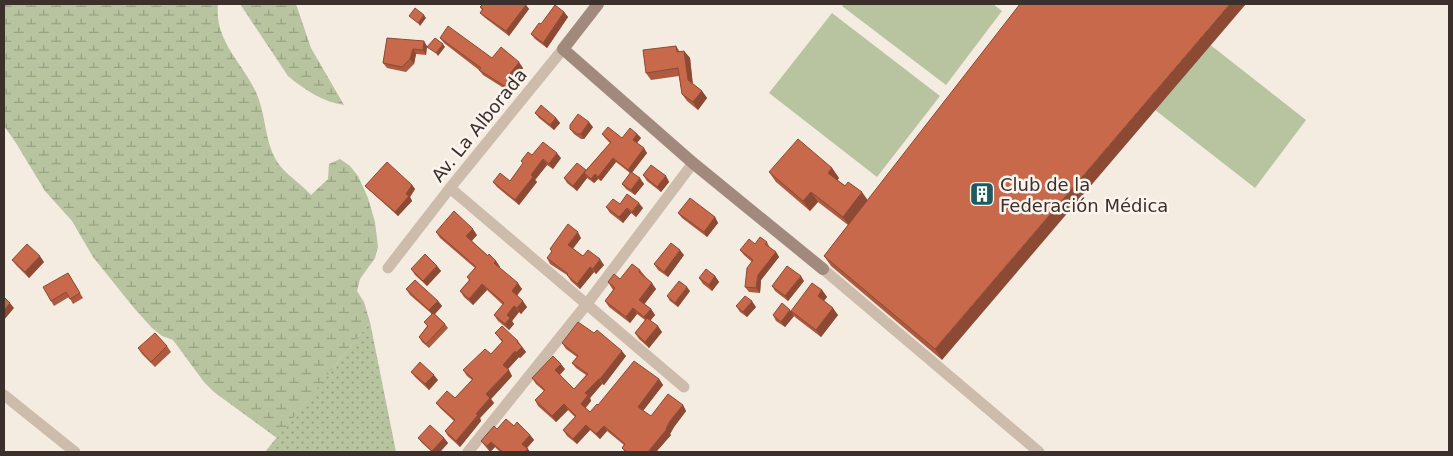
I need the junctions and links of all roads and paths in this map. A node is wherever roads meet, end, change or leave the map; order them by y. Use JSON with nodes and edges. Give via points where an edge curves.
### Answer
{"nodes":[{"id":1,"x":598,"y":4,"type":"edge"},
{"id":2,"x":562,"y":49,"type":"junction"},
{"id":3,"x":694,"y":163,"type":"junction"},
{"id":4,"x":450,"y":188,"type":"junction"},
{"id":5,"x":388,"y":268,"type":"dead end"},
{"id":6,"x":823,"y":268,"type":"joint"},
{"id":7,"x":586,"y":305,"type":"junction"},
{"id":8,"x":684,"y":388,"type":"dead end"},
{"id":9,"x":4,"y":395,"type":"edge"},
{"id":10,"x":75,"y":452,"type":"edge"},
{"id":11,"x":469,"y":452,"type":"edge"},
{"id":12,"x":1039,"y":452,"type":"edge"}],
"edges":[{"from":1,"to":2,"type":"main road","name":"Av. La Alborada"},
{"from":2,"to":3,"type":"main road"},
{"from":2,"to":4,"type":"street","name":"Av. La Alborada"},
{"from":3,"to":6,"type":"main road"},
{"from":3,"to":7,"type":"street"},
{"from":4,"to":5,"type":"street","name":"Av. La Alborada"},
{"from":4,"to":7,"type":"street"},
{"from":6,"to":12,"type":"street"},
{"from":7,"to":8,"type":"street"},
{"from":7,"to":11,"type":"street"},
{"from":9,"to":10,"type":"street"}]}
